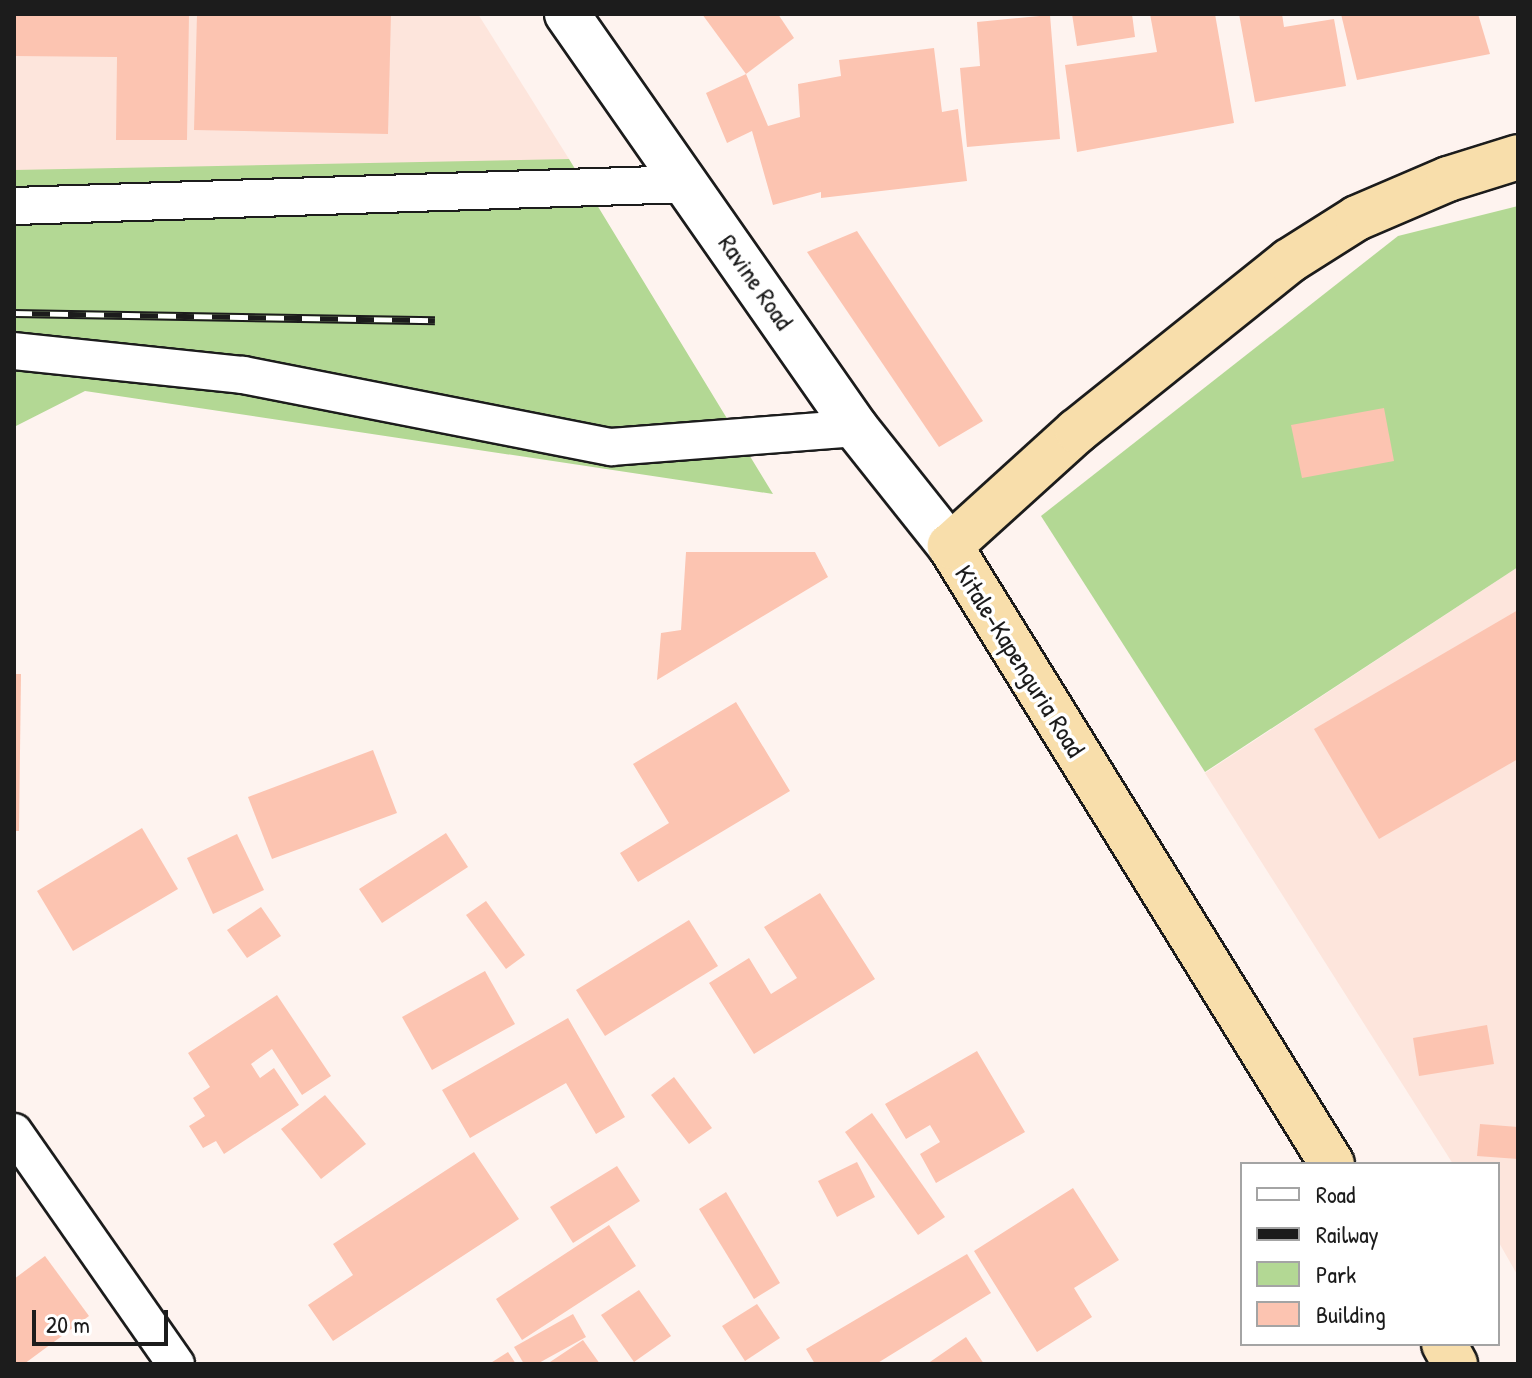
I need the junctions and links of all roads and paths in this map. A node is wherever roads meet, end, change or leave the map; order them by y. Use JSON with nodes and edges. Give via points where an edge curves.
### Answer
{"nodes":[{"id":1,"x":567,"y":14,"type":"edge"},
{"id":2,"x":1518,"y":157,"type":"edge"},
{"id":3,"x":687,"y":184,"type":"junction"},
{"id":4,"x":14,"y":206,"type":"edge"},
{"id":5,"x":14,"y":351,"type":"edge"},
{"id":6,"x":856,"y":428,"type":"junction"},
{"id":7,"x":950,"y":546,"type":"junction"},
{"id":8,"x":14,"y":1132,"type":"edge"},
{"id":9,"x":1331,"y":1162,"type":"edge"},
{"id":10,"x":1445,"y":1346,"type":"edge"},
{"id":11,"x":176,"y":1364,"type":"edge"},
{"id":12,"x":1455,"y":1364,"type":"edge"}],
"edges":[{"from":1,"to":3,"type":"street","name":"Ravine Road"},
{"from":2,"to":7,"type":"highway","name":"Kitale-Kapenguria Road","via":[[1448,179],[1357,218],[1289,261],[1077,431]]},
{"from":3,"to":4,"type":"street"},
{"from":3,"to":6,"type":"street","name":"Ravine Road"},
{"from":5,"to":6,"type":"street","via":[[243,375],[611,447]]},
{"from":6,"to":7,"type":"street","name":"Ravine Road"},
{"from":7,"to":9,"type":"highway","name":"Kitale-Kapenguria Road"},
{"from":8,"to":11,"type":"street"},
{"from":10,"to":12,"type":"highway"}]}
